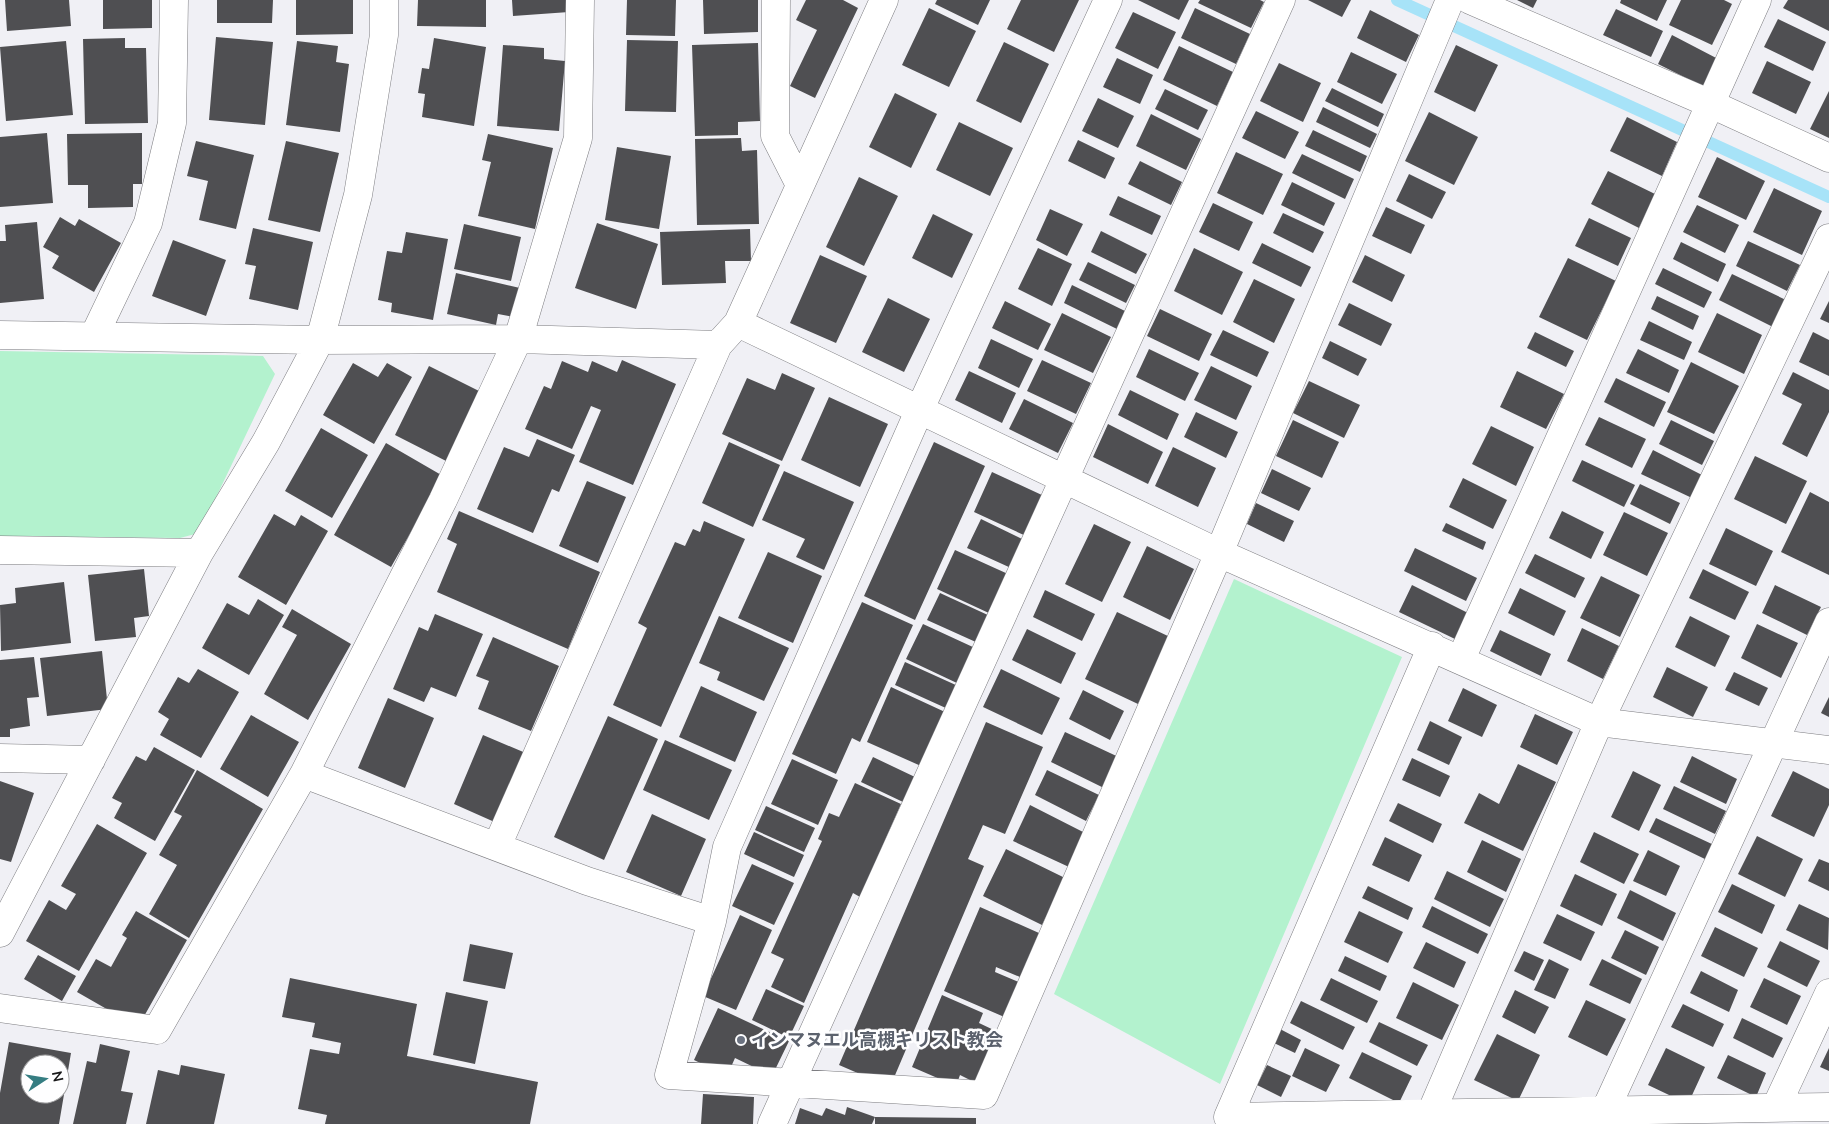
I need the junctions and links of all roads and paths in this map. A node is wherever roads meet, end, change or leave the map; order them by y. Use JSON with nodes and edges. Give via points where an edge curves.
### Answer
{"nodes":[{"id":1,"x":174,"y":0,"type":"edge"},
{"id":2,"x":384,"y":0,"type":"edge"},
{"id":3,"x":580,"y":0,"type":"edge"},
{"id":4,"x":776,"y":0,"type":"edge"},
{"id":5,"x":884,"y":0,"type":"edge"},
{"id":6,"x":1108,"y":0,"type":"edge"},
{"id":7,"x":1281,"y":0,"type":"edge"},
{"id":8,"x":1450,"y":0,"type":"edge"},
{"id":9,"x":1470,"y":0,"type":"edge"},
{"id":10,"x":1757,"y":0,"type":"edge"},
{"id":11,"x":1711,"y":104,"type":"junction"},
{"id":12,"x":1829,"y":158,"type":"edge"},
{"id":13,"x":800,"y":186,"type":"junction"},
{"id":14,"x":1829,"y":238,"type":"edge"},
{"id":15,"x":738,"y":323,"type":"junction"},
{"id":16,"x":0,"y":335,"type":"edge"},
{"id":17,"x":94,"y":336,"type":"junction"},
{"id":18,"x":518,"y":339,"type":"junction"},
{"id":19,"x":320,"y":340,"type":"junction"},
{"id":20,"x":718,"y":345,"type":"junction"},
{"id":21,"x":919,"y":411,"type":"junction"},
{"id":22,"x":1064,"y":479,"type":"junction"},
{"id":23,"x":0,"y":550,"type":"edge"},
{"id":24,"x":199,"y":553,"type":"junction"},
{"id":25,"x":1219,"y":553,"type":"junction"},
{"id":26,"x":1829,"y":622,"type":"edge"},
{"id":27,"x":1432,"y":646,"type":"junction"},
{"id":28,"x":1461,"y":659,"type":"junction"},
{"id":29,"x":1599,"y":722,"type":"junction"},
{"id":30,"x":1774,"y":745,"type":"junction"},
{"id":31,"x":1829,"y":750,"type":"edge"},
{"id":32,"x":0,"y":758,"type":"edge"},
{"id":33,"x":90,"y":760,"type":"junction"},
{"id":34,"x":304,"y":774,"type":"junction"},
{"id":35,"x":497,"y":846,"type":"junction"},
{"id":36,"x":712,"y":921,"type":"junction"},
{"id":37,"x":0,"y":933,"type":"edge"},
{"id":38,"x":1829,"y":992,"type":"edge"},
{"id":39,"x":0,"y":1008,"type":"edge"},
{"id":40,"x":791,"y":1082,"type":"junction"},
{"id":41,"x":1776,"y":1107,"type":"junction"},
{"id":42,"x":1829,"y":1107,"type":"edge"},
{"id":43,"x":1431,"y":1114,"type":"junction"},
{"id":44,"x":1603,"y":1117,"type":"edge"},
{"id":45,"x":772,"y":1124,"type":"edge"}],
"edges":[{"from":1,"to":17,"type":"street","via":[[172,123],[148,222]]},
{"from":2,"to":19,"type":"street","via":[[384,35],[358,195]]},
{"from":3,"to":18,"type":"street","via":[[578,138]]},
{"from":4,"to":13,"type":"street","via":[[775,136]]},
{"from":5,"to":13,"type":"street"},
{"from":6,"to":21,"type":"street"},
{"from":7,"to":22,"type":"street"},
{"from":8,"to":25,"type":"street"},
{"from":9,"to":11,"type":"street"},
{"from":10,"to":11,"type":"street"},
{"from":11,"to":12,"type":"street"},
{"from":11,"to":28,"type":"street"},
{"from":13,"to":15,"type":"street"},
{"from":14,"to":29,"type":"street"},
{"from":15,"to":20,"type":"street"},
{"from":15,"to":21,"type":"street"},
{"from":16,"to":17,"type":"street"},
{"from":17,"to":19,"type":"street"},
{"from":18,"to":19,"type":"street"},
{"from":18,"to":20,"type":"street"},
{"from":18,"to":34,"type":"street","via":[[443,500]]},
{"from":19,"to":24,"type":"street","via":[[266,442]]},
{"from":20,"to":35,"type":"street"},
{"from":21,"to":22,"type":"street"},
{"from":21,"to":36,"type":"street","via":[[727,847]]},
{"from":22,"to":25,"type":"street"},
{"from":22,"to":40,"type":"street"},
{"from":23,"to":24,"type":"street"},
{"from":24,"to":33,"type":"street"},
{"from":25,"to":27,"type":"street"},
{"from":25,"to":40,"type":"street","via":[[984,1095]]},
{"from":26,"to":30,"type":"street"},
{"from":27,"to":28,"type":"street"},
{"from":27,"to":43,"type":"street","via":[[1228,1117]]},
{"from":28,"to":29,"type":"street"},
{"from":29,"to":30,"type":"street"},
{"from":29,"to":43,"type":"street"},
{"from":30,"to":31,"type":"street"},
{"from":30,"to":44,"type":"street"},
{"from":32,"to":33,"type":"street"},
{"from":33,"to":37,"type":"street"},
{"from":34,"to":35,"type":"street"},
{"from":34,"to":39,"type":"street","via":[[157,1030]]},
{"from":35,"to":36,"type":"street","via":[[587,881]]},
{"from":36,"to":40,"type":"street","via":[[668,1075]]},
{"from":38,"to":41,"type":"street"},
{"from":40,"to":45,"type":"street"},
{"from":41,"to":42,"type":"street"},
{"from":41,"to":44,"type":"street"},
{"from":43,"to":44,"type":"street"}]}
